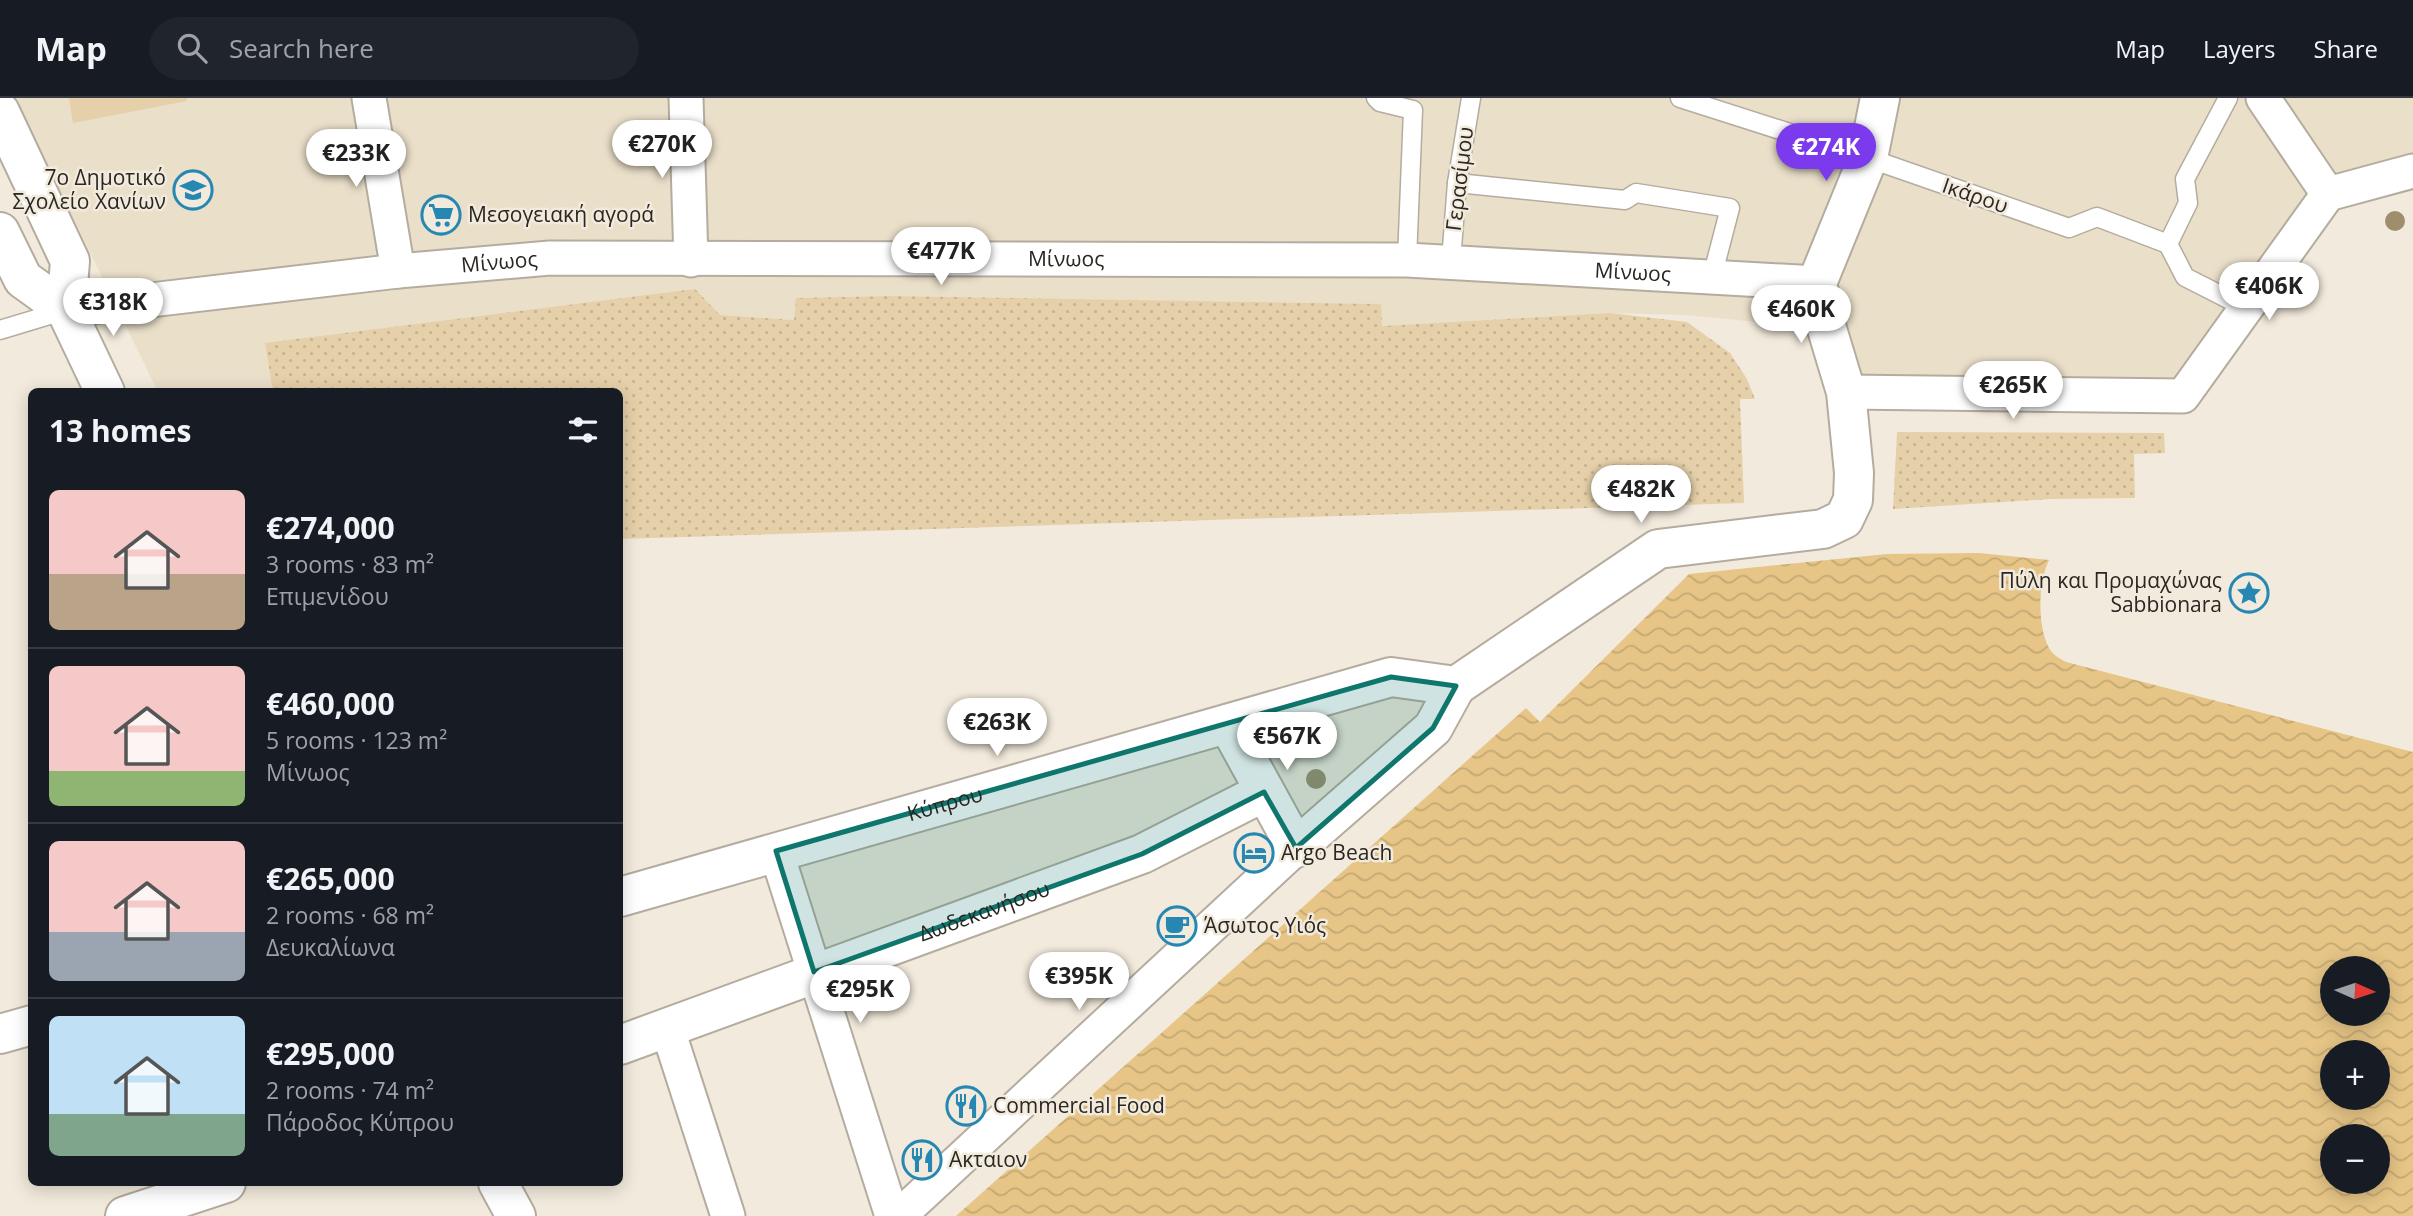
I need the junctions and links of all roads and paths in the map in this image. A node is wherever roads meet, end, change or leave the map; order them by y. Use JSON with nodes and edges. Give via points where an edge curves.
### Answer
{"nodes":[{"id":1,"x":369,"y":98,"type":"edge"},
{"id":2,"x":686,"y":98,"type":"edge"},
{"id":3,"x":1376,"y":98,"type":"edge"},
{"id":4,"x":1471,"y":98,"type":"edge"},
{"id":5,"x":1680,"y":98,"type":"edge"},
{"id":6,"x":1880,"y":98,"type":"edge"},
{"id":7,"x":2228,"y":98,"type":"edge"},
{"id":8,"x":2263,"y":98,"type":"edge"},
{"id":9,"x":0,"y":112,"type":"edge"},
{"id":10,"x":1868,"y":158,"type":"junction"},
{"id":11,"x":2413,"y":171,"type":"edge"},
{"id":12,"x":1457,"y":183,"type":"junction"},
{"id":13,"x":2328,"y":194,"type":"junction"},
{"id":14,"x":0,"y":232,"type":"edge"},
{"id":15,"x":2168,"y":244,"type":"junction"},
{"id":16,"x":691,"y":260,"type":"junction"},
{"id":17,"x":1407,"y":260,"type":"junction"},
{"id":18,"x":1451,"y":261,"type":"junction"},
{"id":19,"x":398,"y":271,"type":"junction"},
{"id":20,"x":1712,"y":276,"type":"junction"},
{"id":21,"x":1817,"y":283,"type":"junction"},
{"id":22,"x":2246,"y":308,"type":"junction"},
{"id":23,"x":66,"y":310,"type":"junction"},
{"id":24,"x":0,"y":330,"type":"edge"},
{"id":25,"x":103,"y":388,"type":"edge"},
{"id":26,"x":1846,"y":392,"type":"junction"},
{"id":27,"x":1456,"y":685,"type":"junction"},
{"id":28,"x":1228,"y":724,"type":"junction"},
{"id":29,"x":1264,"y":792,"type":"junction"},
{"id":30,"x":1296,"y":848,"type":"junction"},
{"id":31,"x":776,"y":851,"type":"junction"},
{"id":32,"x":623,"y":896,"type":"edge"},
{"id":33,"x":814,"y":972,"type":"junction"},
{"id":34,"x":28,"y":1026,"type":"edge"},
{"id":35,"x":667,"y":1027,"type":"junction"},
{"id":36,"x":0,"y":1034,"type":"edge"},
{"id":37,"x":623,"y":1044,"type":"edge"},
{"id":38,"x":222,"y":1186,"type":"edge"},
{"id":39,"x":500,"y":1186,"type":"edge"},
{"id":40,"x":192,"y":1206,"type":"edge"},
{"id":41,"x":125,"y":1216,"type":"edge"},
{"id":42,"x":516,"y":1216,"type":"edge"},
{"id":43,"x":728,"y":1216,"type":"edge"},
{"id":44,"x":892,"y":1216,"type":"edge"},
{"id":45,"x":899,"y":1216,"type":"edge"}],
"edges":[{"from":1,"to":19,"type":"street"},
{"from":2,"to":16,"type":"street"},
{"from":3,"to":17,"type":"lane","via":[[1413,110]]},
{"from":4,"to":12,"type":"lane","name":"Γερασίμου"},
{"from":5,"to":10,"type":"lane","name":"Ικάρου"},
{"from":6,"to":10,"type":"street"},
{"from":7,"to":15,"type":"lane","via":[[2185,179],[2188,203]]},
{"from":8,"to":13,"type":"street"},
{"from":9,"to":23,"type":"street","via":[[71,261]]},
{"from":10,"to":15,"type":"lane","name":"Ικάρου","via":[[2069,228],[2097,217]]},
{"from":10,"to":21,"type":"street"},
{"from":11,"to":13,"type":"street"},
{"from":12,"to":18,"type":"lane","name":"Γερασίμου"},
{"from":12,"to":20,"type":"lane","via":[[1625,200],[1636,193],[1730,208]]},
{"from":13,"to":22,"type":"street"},
{"from":14,"to":23,"type":"street","via":[[23,279]]},
{"from":15,"to":22,"type":"lane","via":[[2185,277]]},
{"from":16,"to":17,"type":"street","name":"Μίνωος"},
{"from":16,"to":19,"type":"street","name":"Μίνωος","via":[[550,258]]},
{"from":17,"to":18,"type":"street","name":"Μίνωος"},
{"from":18,"to":20,"type":"street","name":"Μίνωος"},
{"from":19,"to":23,"type":"street","name":"Μίνωος"},
{"from":20,"to":21,"type":"street","name":"Μίνωος"},
{"from":21,"to":26,"type":"street"},
{"from":22,"to":26,"type":"street","via":[[2183,396]]},
{"from":23,"to":24,"type":"lane"},
{"from":23,"to":25,"type":"street"},
{"from":26,"to":27,"type":"street","via":[[1854,472],[1853,500],[1844,519],[1823,529],[1658,549]]},
{"from":27,"to":28,"type":"street","name":"Κύπρου","via":[[1391,677]]},
{"from":27,"to":30,"type":"street","via":[[1433,728]]},
{"from":28,"to":29,"type":"street"},
{"from":28,"to":31,"type":"street","name":"Κύπρου"},
{"from":29,"to":30,"type":"street"},
{"from":29,"to":33,"type":"street","name":"Δωδεκανήσου","via":[[1142,855]]},
{"from":30,"to":45,"type":"street"},
{"from":31,"to":32,"type":"street","name":"Κύπρου"},
{"from":31,"to":33,"type":"street"},
{"from":33,"to":35,"type":"street","name":"Δωδεκανήσου"},
{"from":33,"to":44,"type":"street"},
{"from":34,"to":36,"type":"street"},
{"from":35,"to":37,"type":"street","name":"Δωδεκανήσου"},
{"from":35,"to":43,"type":"street"},
{"from":38,"to":40,"type":"street"},
{"from":39,"to":42,"type":"street"},
{"from":40,"to":41,"type":"street"}]}
